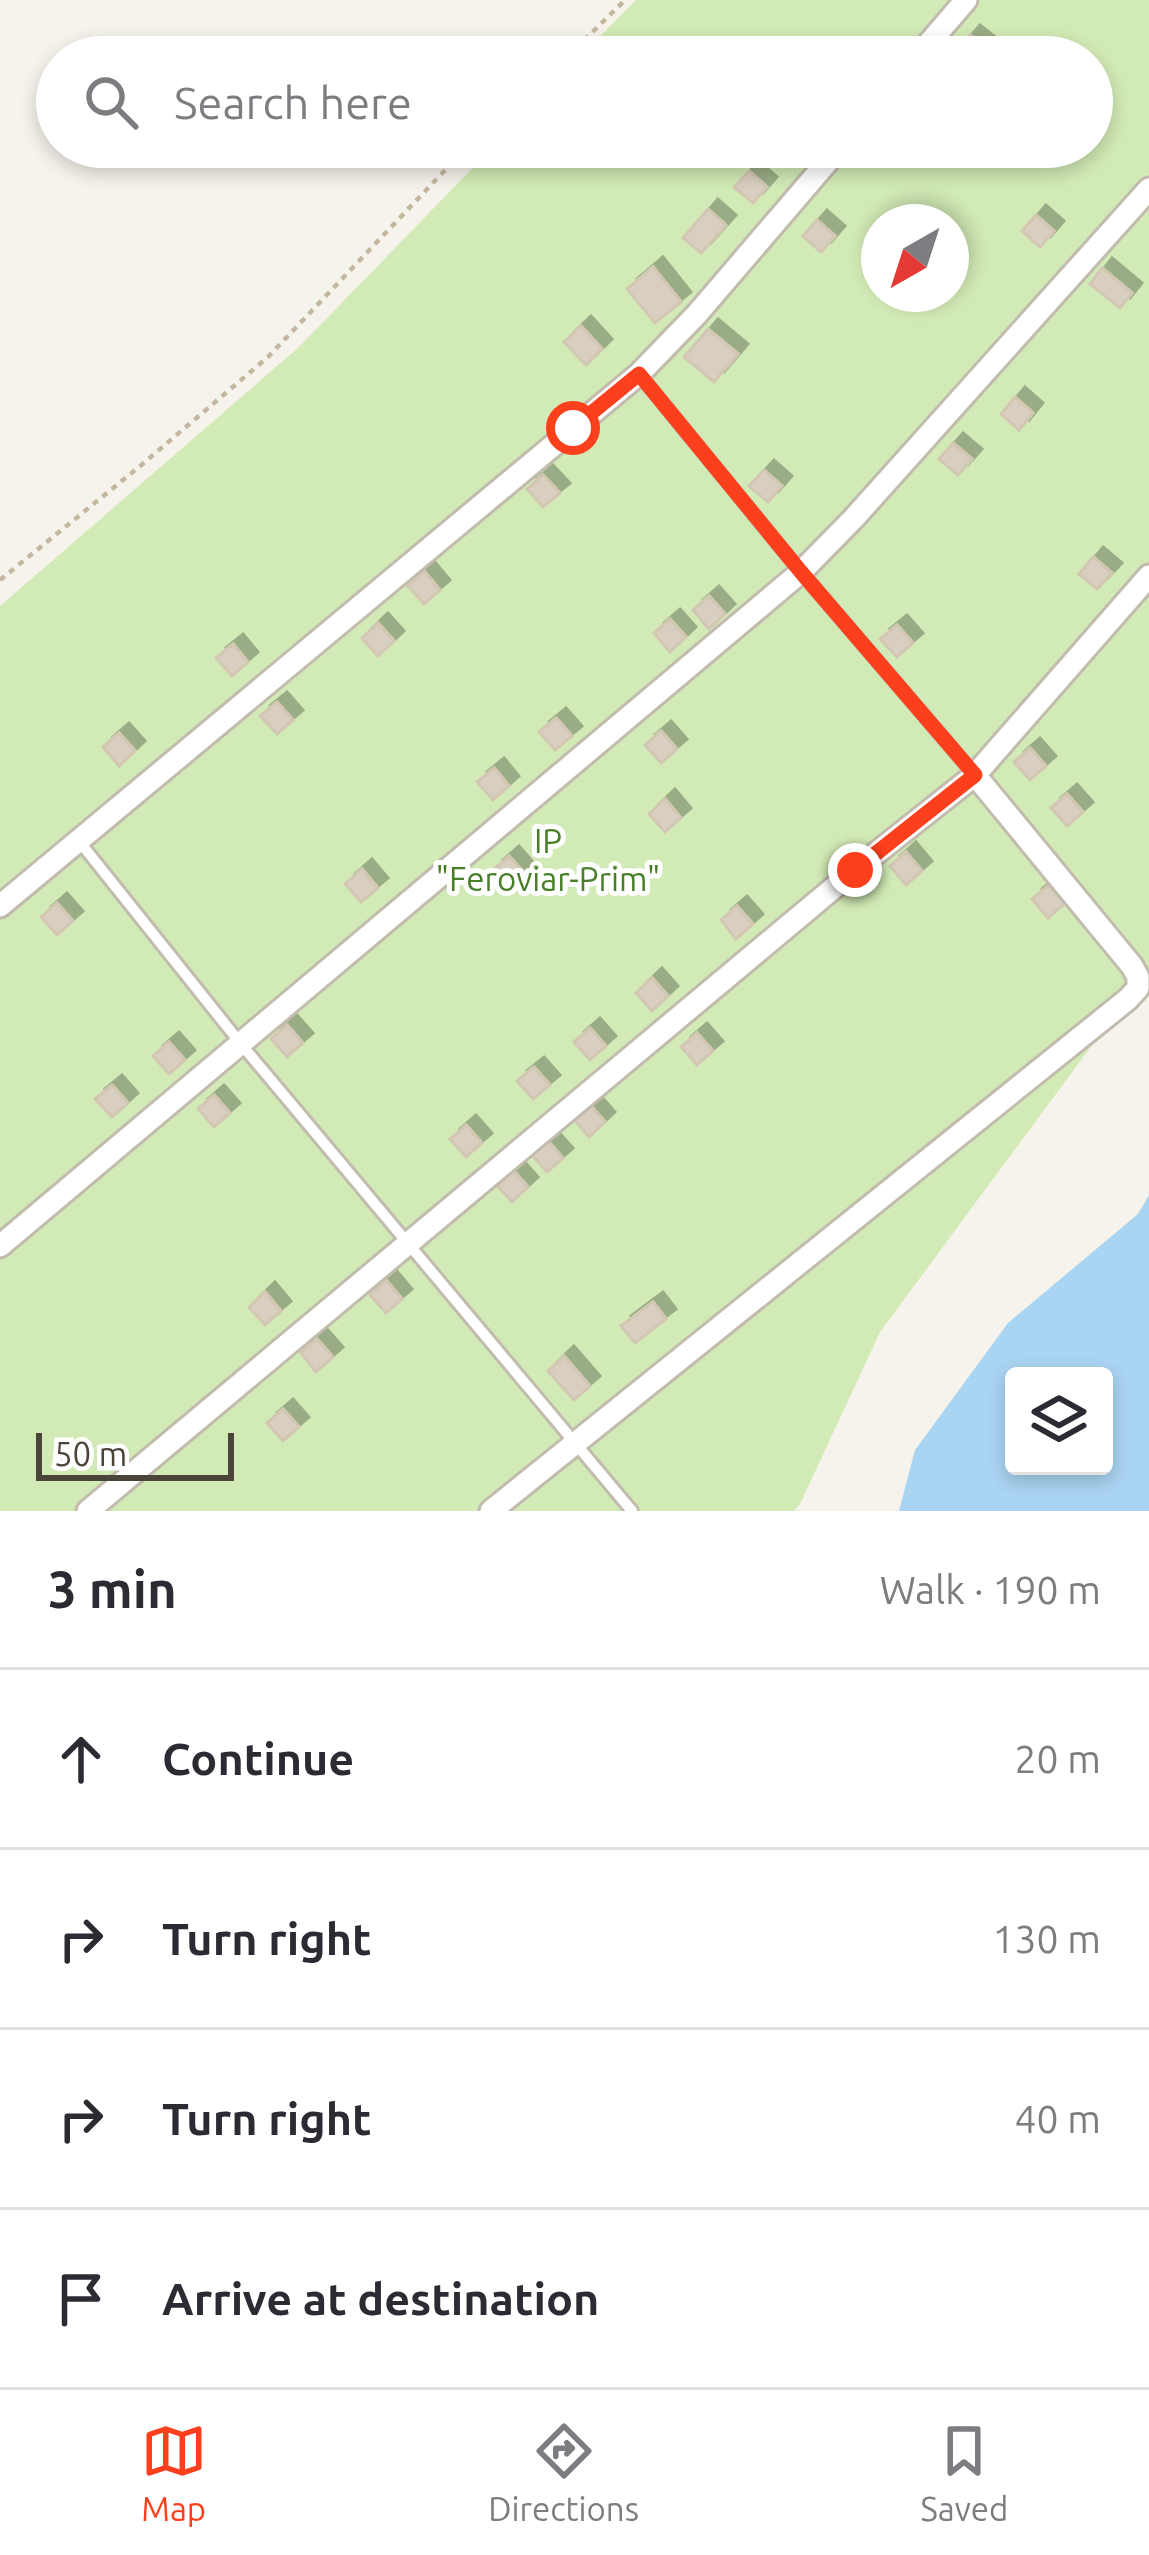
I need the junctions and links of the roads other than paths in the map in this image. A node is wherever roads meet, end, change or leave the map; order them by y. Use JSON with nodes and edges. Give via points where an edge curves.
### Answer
{"nodes":[{"id":1,"x":966,"y":0,"type":"edge"},
{"id":2,"x":935,"y":36,"type":"edge"},
{"id":3,"x":822,"y":168,"type":"edge"},
{"id":4,"x":1149,"y":189,"type":"edge"},
{"id":5,"x":639,"y":374,"type":"junction"},
{"id":6,"x":801,"y":572,"type":"junction"},
{"id":7,"x":1149,"y":576,"type":"edge"},
{"id":8,"x":975,"y":775,"type":"junction"},
{"id":9,"x":79,"y":841,"type":"junction"},
{"id":10,"x":0,"y":906,"type":"edge"},
{"id":11,"x":241,"y":1044,"type":"junction"},
{"id":12,"x":408,"y":1242,"type":"junction"},
{"id":13,"x":0,"y":1246,"type":"edge"},
{"id":14,"x":574,"y":1442,"type":"junction"},
{"id":15,"x":88,"y":1511,"type":"edge"},
{"id":16,"x":491,"y":1511,"type":"edge"},
{"id":17,"x":632,"y":1511,"type":"edge"}],
"edges":[{"from":1,"to":2,"type":"street"},
{"from":3,"to":5,"type":"street"},
{"from":4,"to":6,"type":"street"},
{"from":5,"to":6,"type":"lane"},
{"from":5,"to":9,"type":"street"},
{"from":6,"to":8,"type":"lane"},
{"from":6,"to":11,"type":"street"},
{"from":7,"to":8,"type":"street"},
{"from":8,"to":12,"type":"street"},
{"from":8,"to":14,"type":"street","via":[[1132,966],[1138,988]]},
{"from":9,"to":10,"type":"street"},
{"from":9,"to":11,"type":"lane"},
{"from":11,"to":12,"type":"lane"},
{"from":11,"to":13,"type":"street"},
{"from":12,"to":14,"type":"lane"},
{"from":12,"to":15,"type":"street"},
{"from":14,"to":16,"type":"street"},
{"from":14,"to":17,"type":"lane"}]}
